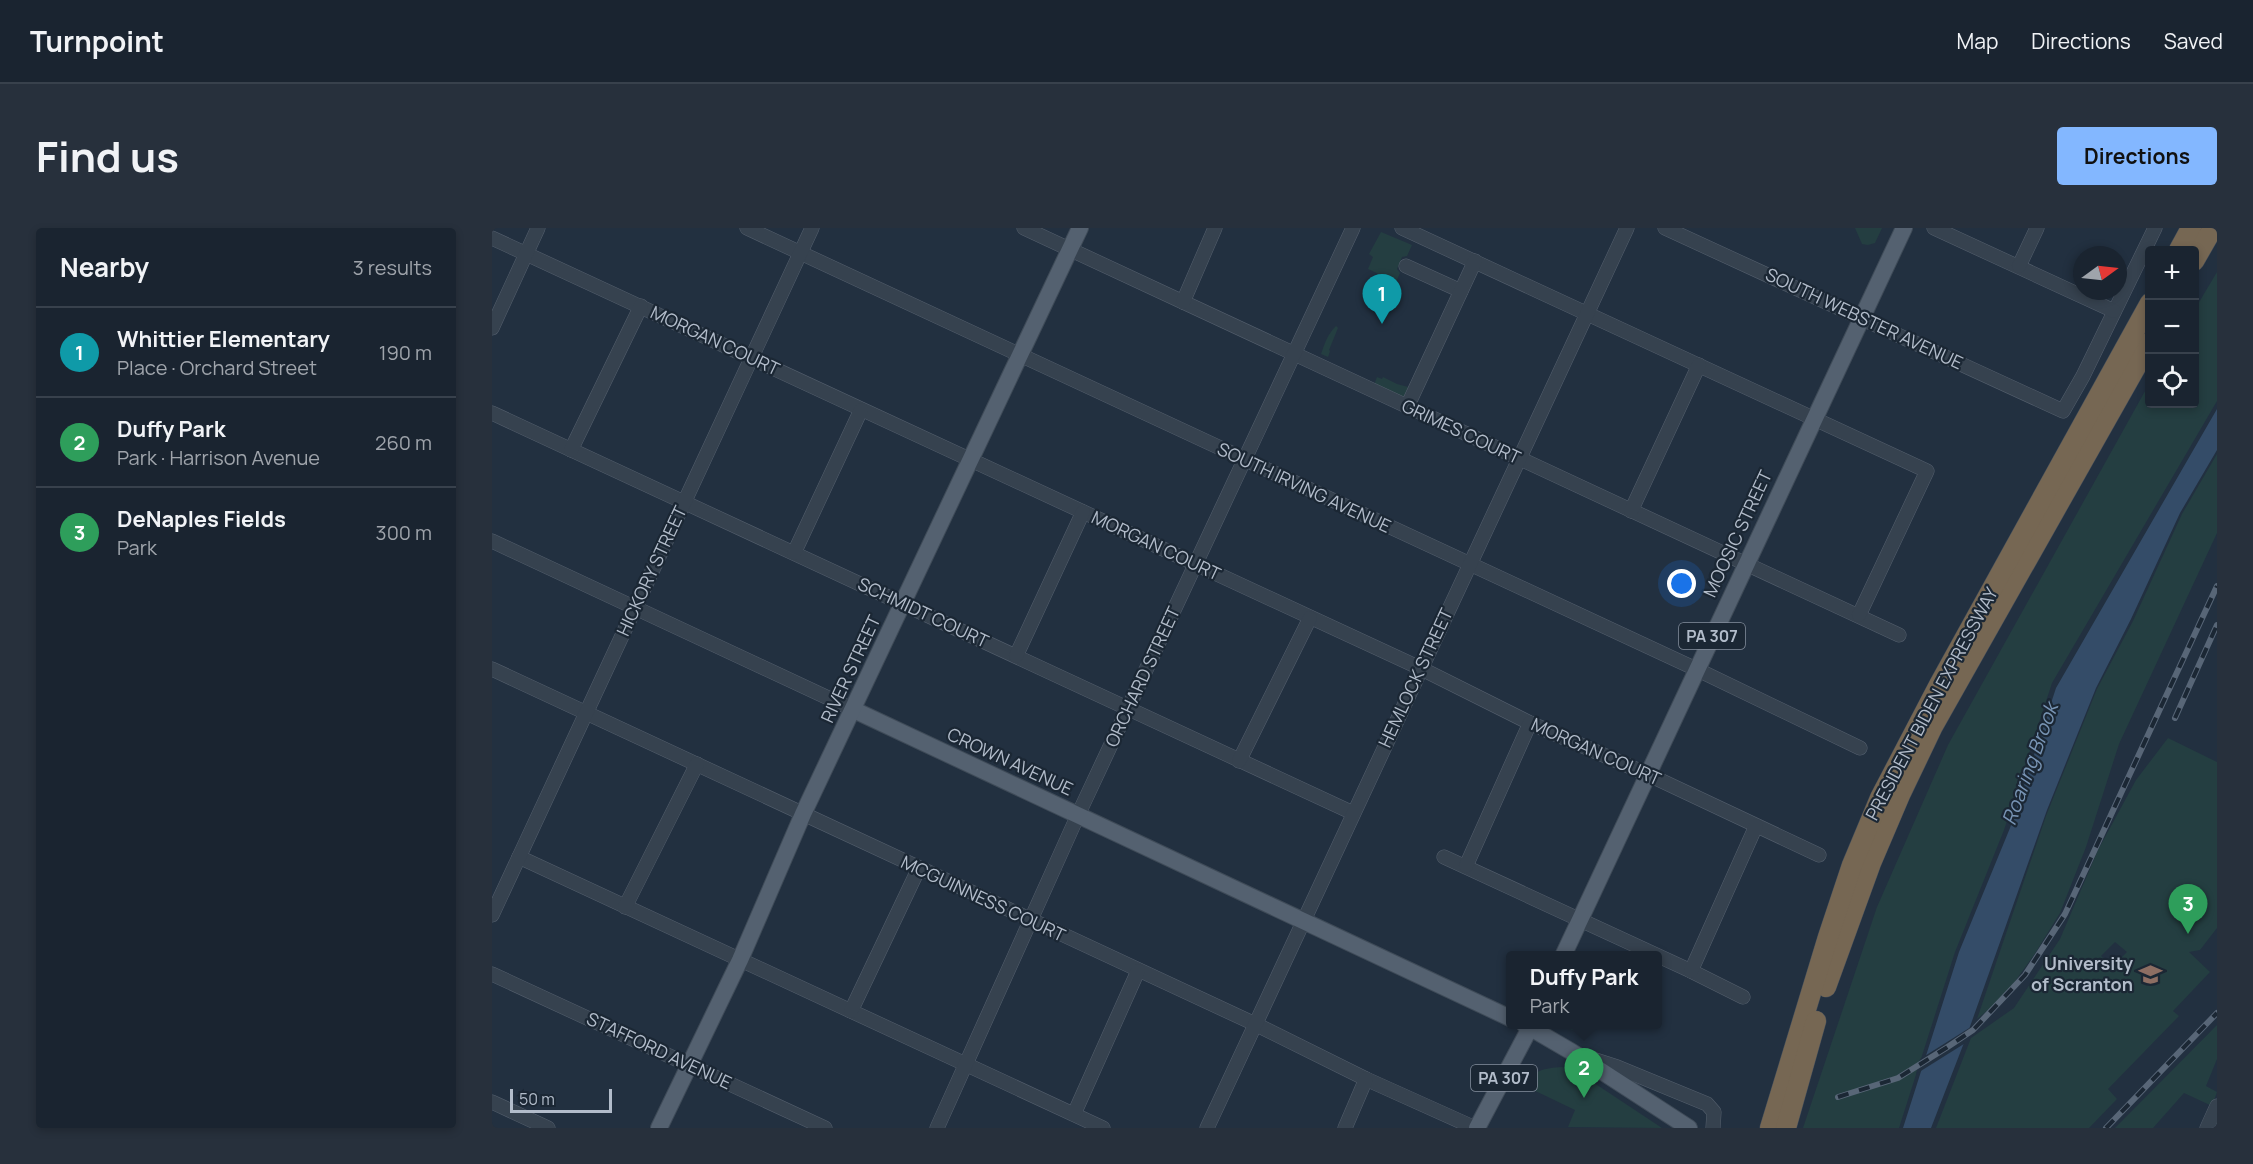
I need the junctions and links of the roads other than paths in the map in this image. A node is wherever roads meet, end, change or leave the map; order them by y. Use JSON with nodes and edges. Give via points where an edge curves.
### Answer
{"nodes":[{"id":1,"x":538,"y":228,"type":"edge"},
{"id":2,"x":747,"y":228,"type":"edge"},
{"id":3,"x":812,"y":228,"type":"edge"},
{"id":4,"x":1024,"y":228,"type":"edge"},
{"id":5,"x":1080,"y":228,"type":"edge"},
{"id":6,"x":1215,"y":228,"type":"edge"},
{"id":7,"x":1353,"y":228,"type":"edge"},
{"id":8,"x":1402,"y":228,"type":"edge"},
{"id":9,"x":1627,"y":228,"type":"edge"},
{"id":10,"x":1665,"y":228,"type":"edge"},
{"id":11,"x":1904,"y":228,"type":"edge"},
{"id":12,"x":1934,"y":228,"type":"edge"},
{"id":13,"x":2037,"y":228,"type":"edge"},
{"id":14,"x":2155,"y":228,"type":"edge"},
{"id":15,"x":2191,"y":228,"type":"edge"},
{"id":16,"x":2212,"y":228,"type":"edge"},
{"id":17,"x":492,"y":238,"type":"edge"},
{"id":18,"x":2181,"y":246,"type":"edge"},
{"id":19,"x":1071,"y":250,"type":"junction"},
{"id":20,"x":2199,"y":252,"type":"edge"},
{"id":21,"x":801,"y":253,"type":"junction"},
{"id":22,"x":526,"y":254,"type":"junction"},
{"id":23,"x":1475,"y":261,"type":"junction"},
{"id":24,"x":1406,"y":266,"type":"dead end"},
{"id":25,"x":2019,"y":266,"type":"junction"},
{"id":26,"x":1461,"y":291,"type":"junction"},
{"id":27,"x":1183,"y":302,"type":"junction"},
{"id":28,"x":641,"y":306,"type":"junction"},
{"id":29,"x":2114,"y":311,"type":"junction"},
{"id":30,"x":2145,"y":312,"type":"edge"},
{"id":31,"x":1585,"y":314,"type":"junction"},
{"id":32,"x":1860,"y":317,"type":"junction"},
{"id":33,"x":492,"y":328,"type":"edge"},
{"id":34,"x":2145,"y":351,"type":"edge"},
{"id":35,"x":1294,"y":354,"type":"junction"},
{"id":36,"x":1020,"y":356,"type":"junction"},
{"id":37,"x":752,"y":358,"type":"junction"},
{"id":38,"x":1699,"y":365,"type":"junction"},
{"id":39,"x":1407,"y":406,"type":"junction"},
{"id":40,"x":861,"y":410,"type":"junction"},
{"id":41,"x":492,"y":413,"type":"edge"},
{"id":42,"x":1814,"y":419,"type":"junction"},
{"id":43,"x":571,"y":450,"type":"junction"},
{"id":44,"x":1518,"y":458,"type":"junction"},
{"id":45,"x":971,"y":460,"type":"junction"},
{"id":46,"x":1245,"y":460,"type":"junction"},
{"id":47,"x":684,"y":502,"type":"junction"},
{"id":48,"x":1631,"y":511,"type":"junction"},
{"id":49,"x":1083,"y":512,"type":"junction"},
{"id":50,"x":492,"y":541,"type":"edge"},
{"id":51,"x":794,"y":553,"type":"junction"},
{"id":52,"x":1195,"y":564,"type":"junction"},
{"id":53,"x":1469,"y":565,"type":"junction"},
{"id":54,"x":1746,"y":565,"type":"junction"},
{"id":55,"x":903,"y":605,"type":"junction"},
{"id":56,"x":635,"y":608,"type":"junction"},
{"id":57,"x":1859,"y":615,"type":"junction"},
{"id":58,"x":1310,"y":618,"type":"junction"},
{"id":59,"x":1899,"y":635,"type":"dead end"},
{"id":60,"x":1016,"y":656,"type":"junction"},
{"id":61,"x":1420,"y":668,"type":"junction"},
{"id":62,"x":492,"y":669,"type":"edge"},
{"id":63,"x":1696,"y":669,"type":"junction"},
{"id":64,"x":1128,"y":708,"type":"junction"},
{"id":65,"x":854,"y":710,"type":"junction"},
{"id":66,"x":586,"y":713,"type":"junction"},
{"id":67,"x":1530,"y":723,"type":"junction"},
{"id":68,"x":1860,"y":748,"type":"dead end"},
{"id":69,"x":1239,"y":761,"type":"junction"},
{"id":70,"x":697,"y":764,"type":"junction"},
{"id":71,"x":1647,"y":774,"type":"junction"},
{"id":72,"x":1353,"y":813,"type":"junction"},
{"id":73,"x":803,"y":814,"type":"junction"},
{"id":74,"x":1078,"y":815,"type":"junction"},
{"id":75,"x":1756,"y":826,"type":"junction"},
{"id":76,"x":1819,"y":855,"type":"dead end"},
{"id":77,"x":519,"y":857,"type":"junction"},
{"id":78,"x":1444,"y":857,"type":"dead end"},
{"id":79,"x":1466,"y":866,"type":"junction"},
{"id":80,"x":919,"y":868,"type":"junction"},
{"id":81,"x":626,"y":907,"type":"junction"},
{"id":82,"x":492,"y":915,"type":"edge"},
{"id":83,"x":1579,"y":919,"type":"junction"},
{"id":84,"x":1304,"y":920,"type":"junction"},
{"id":85,"x":1029,"y":921,"type":"junction"},
{"id":86,"x":1565,"y":951,"type":"edge"},
{"id":87,"x":1648,"y":951,"type":"edge"},
{"id":88,"x":1662,"y":958,"type":"edge"},
{"id":89,"x":740,"y":960,"type":"junction"},
{"id":90,"x":1138,"y":971,"type":"junction"},
{"id":91,"x":1691,"y":971,"type":"junction"},
{"id":92,"x":492,"y":974,"type":"edge"},
{"id":93,"x":1743,"y":998,"type":"dead end"},
{"id":94,"x":851,"y":1011,"type":"junction"},
{"id":95,"x":1506,"y":1016,"type":"edge"},
{"id":96,"x":1255,"y":1024,"type":"junction"},
{"id":97,"x":1527,"y":1029,"type":"edge"},
{"id":98,"x":1534,"y":1029,"type":"edge"},
{"id":99,"x":1572,"y":1052,"type":"junction"},
{"id":100,"x":689,"y":1065,"type":"junction"},
{"id":101,"x":964,"y":1065,"type":"junction"},
{"id":102,"x":1366,"y":1079,"type":"junction"},
{"id":103,"x":492,"y":1102,"type":"edge"},
{"id":104,"x":2217,"y":1106,"type":"edge"},
{"id":105,"x":1074,"y":1114,"type":"junction"},
{"id":106,"x":531,"y":1124,"type":"edge"},
{"id":107,"x":548,"y":1128,"type":"edge"},
{"id":108,"x":659,"y":1128,"type":"edge"},
{"id":109,"x":825,"y":1128,"type":"edge"},
{"id":110,"x":937,"y":1128,"type":"edge"},
{"id":111,"x":1103,"y":1128,"type":"edge"},
{"id":112,"x":1207,"y":1128,"type":"edge"},
{"id":113,"x":1345,"y":1128,"type":"edge"},
{"id":114,"x":1476,"y":1128,"type":"edge"},
{"id":115,"x":1689,"y":1128,"type":"edge"},
{"id":116,"x":1713,"y":1128,"type":"edge"},
{"id":117,"x":1770,"y":1128,"type":"edge"},
{"id":118,"x":1786,"y":1128,"type":"edge"},
{"id":119,"x":2207,"y":1128,"type":"edge"}],
"edges":[{"from":1,"to":22,"type":"street"},
{"from":2,"to":21,"type":"street","name":"SOUTH IRVING AVENUE"},
{"from":3,"to":21,"type":"street","name":"HICKORY STREET"},
{"from":4,"to":19,"type":"street","name":"GRIMES COURT"},
{"from":5,"to":19,"type":"main road","name":"RIVER STREET"},
{"from":6,"to":27,"type":"street"},
{"from":7,"to":35,"type":"street","name":"ORCHARD STREET"},
{"from":8,"to":23,"type":"street"},
{"from":9,"to":31,"type":"street","name":"HEMLOCK STREET"},
{"from":10,"to":32,"type":"street","name":"SOUTH WEBSTER AVENUE"},
{"from":11,"to":32,"type":"main road","name":"MOOSIC STREET","number":"PA 307"},
{"from":12,"to":25,"type":"street"},
{"from":13,"to":25,"type":"street"},
{"from":14,"to":29,"type":"street"},
{"from":15,"to":18,"type":"highway"},
{"from":16,"to":20,"type":"highway"},
{"from":17,"to":22,"type":"street","name":"MORGAN COURT"},
{"from":19,"to":27,"type":"street","name":"GRIMES COURT"},
{"from":19,"to":36,"type":"main road","name":"RIVER STREET"},
{"from":21,"to":36,"type":"street","name":"SOUTH IRVING AVENUE"},
{"from":21,"to":37,"type":"street","name":"HICKORY STREET"},
{"from":22,"to":28,"type":"street","name":"MORGAN COURT"},
{"from":22,"to":33,"type":"street"},
{"from":23,"to":26,"type":"street"},
{"from":23,"to":31,"type":"street"},
{"from":24,"to":26,"type":"street"},
{"from":25,"to":29,"type":"street"},
{"from":26,"to":39,"type":"street"},
{"from":27,"to":35,"type":"street","name":"GRIMES COURT"},
{"from":28,"to":37,"type":"street","name":"MORGAN COURT"},
{"from":28,"to":43,"type":"street"},
{"from":29,"to":32,"type":"street","name":"SOUTH WEBSTER AVENUE","via":[[2063,411]]},
{"from":30,"to":117,"type":"highway","name":"PRESIDENT BIDEN EXPRESSWAY","via":[[1880,798],[1830,929]]},
{"from":31,"to":38,"type":"street"},
{"from":31,"to":44,"type":"street","name":"HEMLOCK STREET"},
{"from":32,"to":42,"type":"main road","name":"MOOSIC STREET","number":"PA 307"},
{"from":34,"to":118,"type":"highway","name":"PRESIDENT BIDEN EXPRESSWAY","via":[[1933,726],[1907,779],[1839,949]]},
{"from":35,"to":39,"type":"street","name":"GRIMES COURT"},
{"from":35,"to":46,"type":"street","name":"ORCHARD STREET"},
{"from":36,"to":45,"type":"main road","name":"RIVER STREET"},
{"from":36,"to":46,"type":"street","name":"SOUTH IRVING AVENUE"},
{"from":37,"to":40,"type":"street","name":"MORGAN COURT"},
{"from":37,"to":47,"type":"street","name":"HICKORY STREET"},
{"from":38,"to":42,"type":"street"},
{"from":38,"to":48,"type":"street"},
{"from":39,"to":44,"type":"street","name":"GRIMES COURT"},
{"from":40,"to":45,"type":"street","name":"MORGAN COURT"},
{"from":40,"to":51,"type":"street"},
{"from":41,"to":43,"type":"street","name":"SCHMIDT COURT"},
{"from":42,"to":54,"type":"main road","name":"MOOSIC STREET","number":"PA 307"},
{"from":42,"to":57,"type":"street","via":[[1927,471]]},
{"from":43,"to":47,"type":"street","name":"SCHMIDT COURT"},
{"from":44,"to":48,"type":"street","name":"GRIMES COURT"},
{"from":44,"to":53,"type":"street","name":"HEMLOCK STREET"},
{"from":45,"to":49,"type":"street","name":"MORGAN COURT"},
{"from":45,"to":55,"type":"main road","name":"RIVER STREET"},
{"from":46,"to":52,"type":"street","name":"ORCHARD STREET"},
{"from":46,"to":53,"type":"street","name":"SOUTH IRVING AVENUE"},
{"from":47,"to":51,"type":"street","name":"SCHMIDT COURT"},
{"from":47,"to":56,"type":"street","name":"HICKORY STREET"},
{"from":48,"to":54,"type":"street","name":"GRIMES COURT"},
{"from":49,"to":52,"type":"street","name":"MORGAN COURT"},
{"from":49,"to":60,"type":"street"},
{"from":50,"to":56,"type":"street","name":"CROWN AVENUE"},
{"from":51,"to":55,"type":"street","name":"SCHMIDT COURT"},
{"from":52,"to":58,"type":"street","name":"MORGAN COURT"},
{"from":52,"to":64,"type":"street","name":"ORCHARD STREET"},
{"from":53,"to":61,"type":"street","name":"HEMLOCK STREET"},
{"from":53,"to":63,"type":"street","name":"SOUTH IRVING AVENUE"},
{"from":54,"to":57,"type":"street","name":"GRIMES COURT"},
{"from":54,"to":63,"type":"main road","name":"MOOSIC STREET","number":"PA 307"},
{"from":55,"to":60,"type":"street","name":"SCHMIDT COURT"},
{"from":55,"to":65,"type":"main road","name":"RIVER STREET"},
{"from":56,"to":65,"type":"street","name":"CROWN AVENUE"},
{"from":56,"to":66,"type":"street","name":"HICKORY STREET"},
{"from":57,"to":59,"type":"street","name":"GRIMES COURT"},
{"from":58,"to":61,"type":"street","name":"MORGAN COURT"},
{"from":58,"to":69,"type":"street"},
{"from":60,"to":64,"type":"street","name":"SCHMIDT COURT"},
{"from":61,"to":67,"type":"street","name":"MORGAN COURT"},
{"from":61,"to":72,"type":"street","name":"HEMLOCK STREET"},
{"from":62,"to":66,"type":"street","name":"MCGUINNESS COURT"},
{"from":63,"to":68,"type":"street","name":"SOUTH IRVING AVENUE"},
{"from":63,"to":71,"type":"main road","name":"MOOSIC STREET","number":"PA 307"},
{"from":64,"to":69,"type":"street","name":"SCHMIDT COURT"},
{"from":64,"to":74,"type":"street","name":"ORCHARD STREET"},
{"from":65,"to":73,"type":"main road","name":"RIVER STREET"},
{"from":65,"to":74,"type":"main road","name":"CROWN AVENUE"},
{"from":66,"to":70,"type":"street","name":"MCGUINNESS COURT"},
{"from":66,"to":77,"type":"street","name":"HICKORY STREET"},
{"from":67,"to":71,"type":"street","name":"MORGAN COURT"},
{"from":67,"to":79,"type":"street"},
{"from":69,"to":72,"type":"street","name":"SCHMIDT COURT"},
{"from":70,"to":73,"type":"street","name":"MCGUINNESS COURT"},
{"from":70,"to":81,"type":"street"},
{"from":71,"to":75,"type":"street","name":"MORGAN COURT"},
{"from":71,"to":83,"type":"main road","name":"MOOSIC STREET","number":"PA 307"},
{"from":72,"to":84,"type":"street","name":"HEMLOCK STREET"},
{"from":73,"to":80,"type":"street","name":"MCGUINNESS COURT"},
{"from":73,"to":89,"type":"main road","name":"RIVER STREET"},
{"from":74,"to":84,"type":"main road","name":"CROWN AVENUE"},
{"from":74,"to":85,"type":"street","name":"ORCHARD STREET"},
{"from":75,"to":76,"type":"street","name":"MORGAN COURT"},
{"from":75,"to":91,"type":"street"},
{"from":77,"to":81,"type":"street"},
{"from":77,"to":82,"type":"street","name":"HICKORY STREET"},
{"from":78,"to":79,"type":"street"},
{"from":79,"to":83,"type":"street"},
{"from":80,"to":85,"type":"street","name":"MCGUINNESS COURT"},
{"from":80,"to":94,"type":"street"},
{"from":81,"to":89,"type":"street"},
{"from":83,"to":86,"type":"main road","name":"MOOSIC STREET","number":"PA 307"},
{"from":83,"to":87,"type":"street"},
{"from":84,"to":95,"type":"main road","name":"CROWN AVENUE"},
{"from":84,"to":96,"type":"street","name":"HEMLOCK STREET"},
{"from":85,"to":90,"type":"street","name":"MCGUINNESS COURT"},
{"from":85,"to":101,"type":"street","name":"ORCHARD STREET"},
{"from":88,"to":91,"type":"street"},
{"from":89,"to":94,"type":"street"},
{"from":89,"to":100,"type":"main road","name":"RIVER STREET"},
{"from":90,"to":96,"type":"street","name":"MCGUINNESS COURT"},
{"from":90,"to":105,"type":"street"},
{"from":91,"to":93,"type":"street"},
{"from":92,"to":100,"type":"street","name":"STAFFORD AVENUE"},
{"from":94,"to":101,"type":"street"},
{"from":96,"to":102,"type":"street","name":"MCGUINNESS COURT"},
{"from":96,"to":112,"type":"street","name":"HEMLOCK STREET"},
{"from":97,"to":114,"type":"main road","number":"PA 307"},
{"from":98,"to":99,"type":"main road"},
{"from":99,"to":115,"type":"main road"},
{"from":99,"to":116,"type":"street","via":[[1707,1104],[1714,1112]]},
{"from":100,"to":108,"type":"main road","name":"RIVER STREET"},
{"from":100,"to":109,"type":"street","name":"STAFFORD AVENUE"},
{"from":101,"to":105,"type":"street"},
{"from":101,"to":110,"type":"street","name":"ORCHARD STREET"},
{"from":102,"to":113,"type":"street"},
{"from":102,"to":114,"type":"street","name":"MCGUINNESS COURT"},
{"from":103,"to":106,"type":"street"},
{"from":104,"to":119,"type":"street"},
{"from":105,"to":111,"type":"street"},
{"from":106,"to":107,"type":"street"}]}
